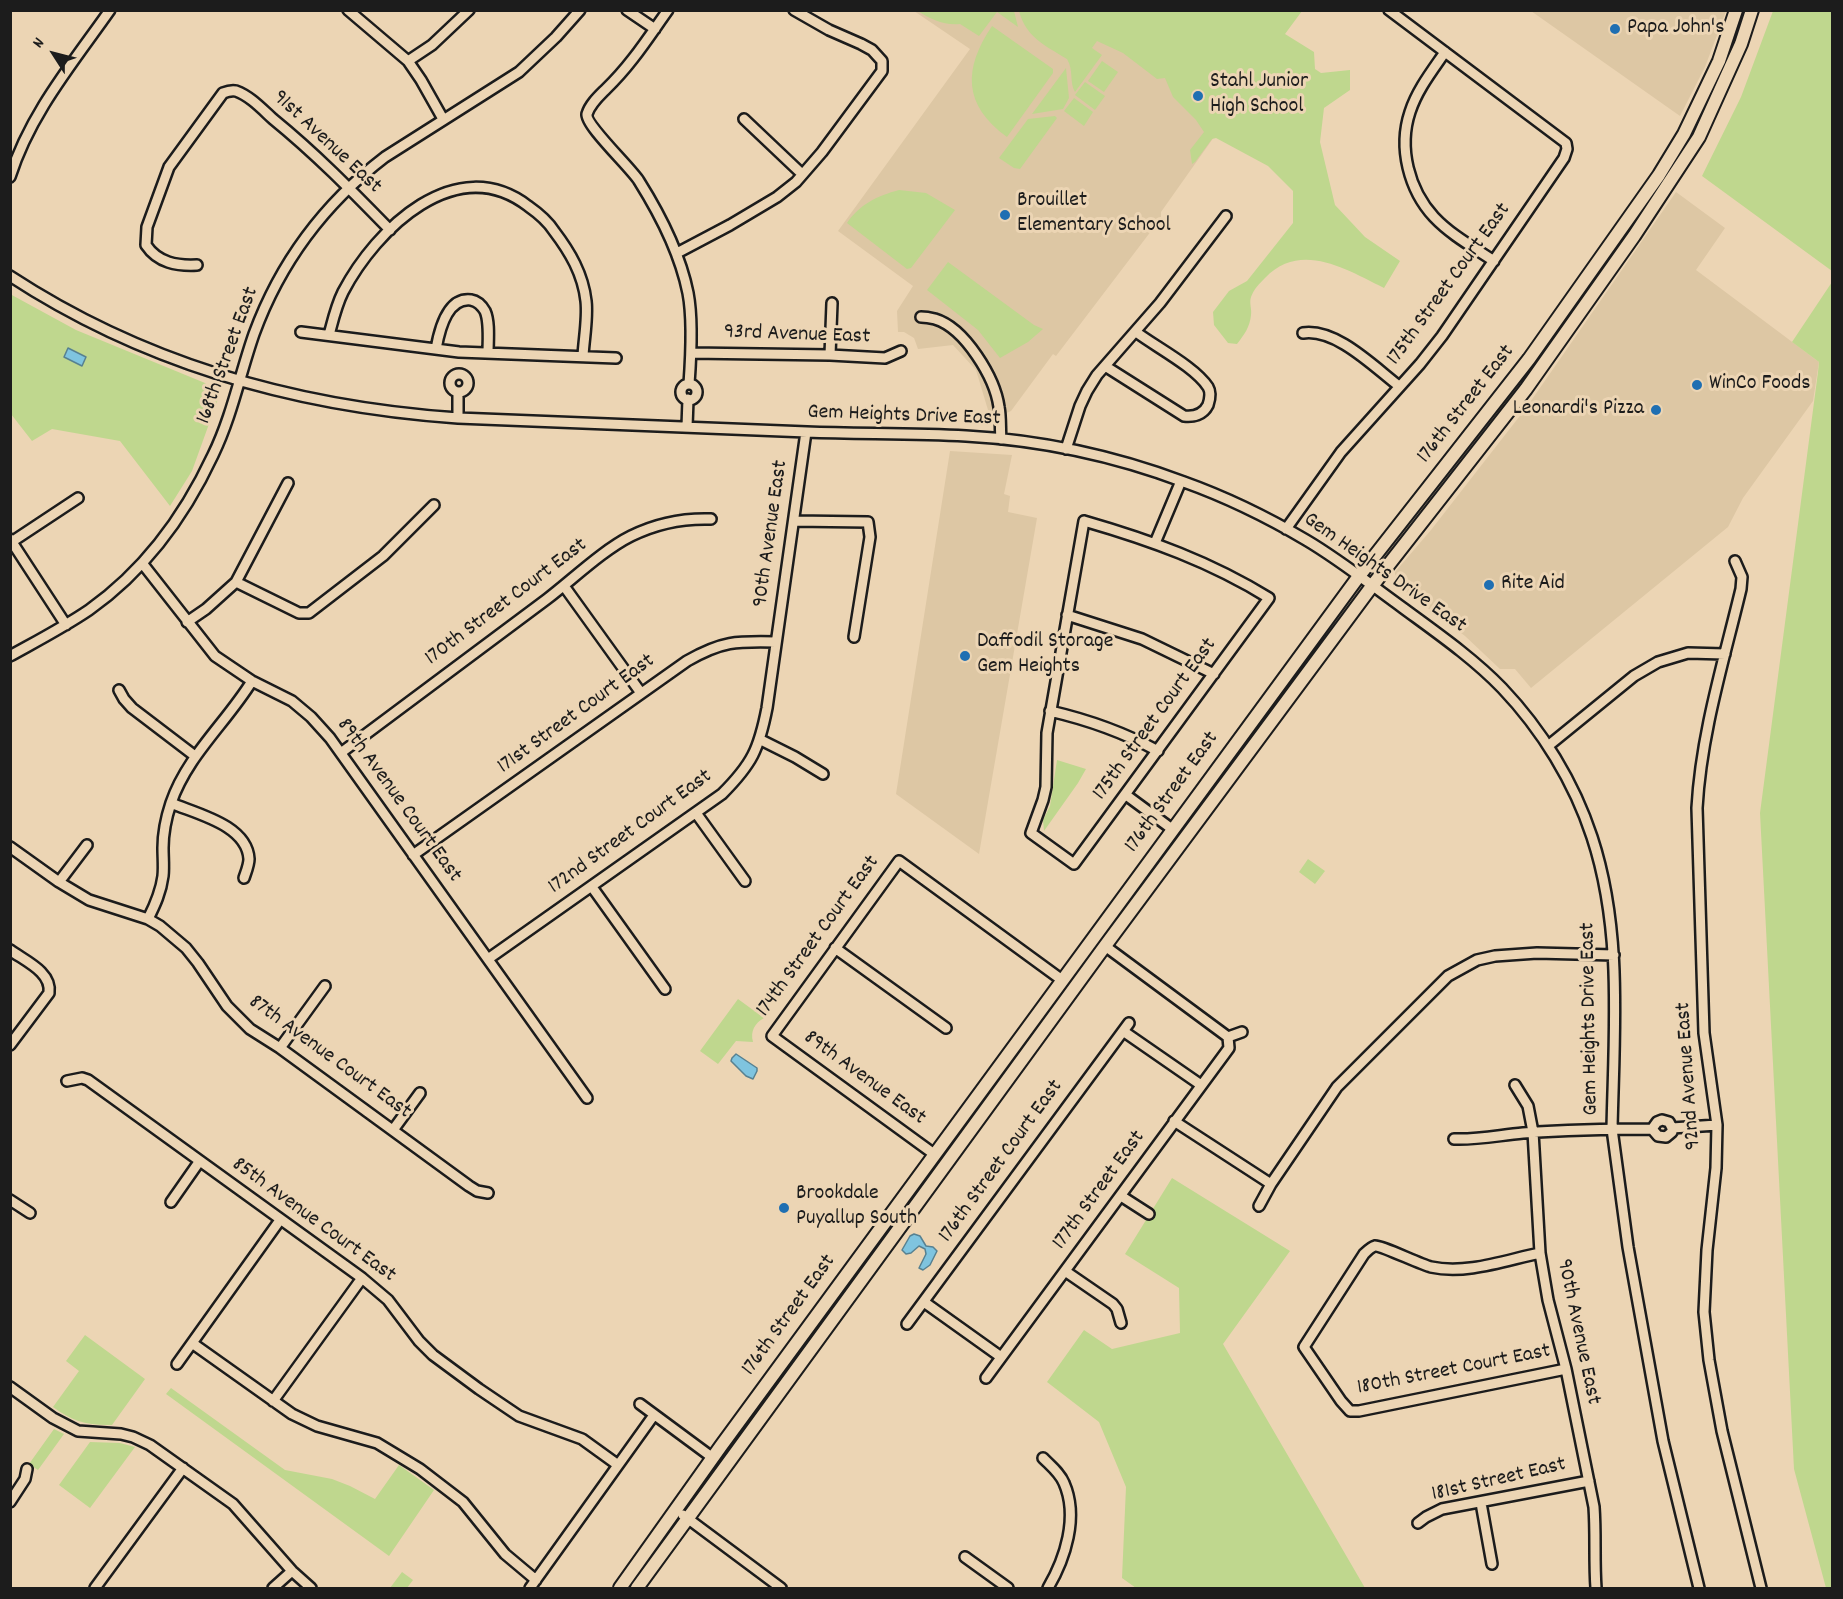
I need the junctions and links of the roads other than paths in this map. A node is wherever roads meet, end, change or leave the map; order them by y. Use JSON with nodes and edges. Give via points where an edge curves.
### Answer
{"nodes":[{"id":1,"x":110,"y":10,"type":"edge"},
{"id":2,"x":348,"y":10,"type":"edge"},
{"id":3,"x":469,"y":10,"type":"edge"},
{"id":4,"x":580,"y":10,"type":"edge"},
{"id":5,"x":627,"y":10,"type":"edge"},
{"id":6,"x":668,"y":10,"type":"edge"},
{"id":7,"x":794,"y":10,"type":"edge"},
{"id":8,"x":1389,"y":10,"type":"edge"},
{"id":9,"x":1736,"y":10,"type":"edge"},
{"id":10,"x":1752,"y":10,"type":"edge"},
{"id":11,"x":655,"y":29,"type":"junction"},
{"id":12,"x":1445,"y":52,"type":"junction"},
{"id":13,"x":408,"y":61,"type":"junction"},
{"id":14,"x":744,"y":119,"type":"dead end"},
{"id":15,"x":443,"y":120,"type":"junction"},
{"id":16,"x":14,"y":150,"type":"edge"},
{"id":17,"x":802,"y":174,"type":"junction"},
{"id":18,"x":10,"y":177,"type":"edge"},
{"id":19,"x":349,"y":188,"type":"junction"},
{"id":20,"x":1226,"y":216,"type":"dead end"},
{"id":21,"x":390,"y":230,"type":"junction"},
{"id":22,"x":677,"y":253,"type":"junction"},
{"id":23,"x":1494,"y":261,"type":"junction"},
{"id":24,"x":197,"y":265,"type":"dead end"},
{"id":25,"x":10,"y":276,"type":"edge"},
{"id":26,"x":832,"y":303,"type":"dead end"},
{"id":27,"x":921,"y":317,"type":"dead end"},
{"id":28,"x":301,"y":332,"type":"dead end"},
{"id":29,"x":1136,"y":332,"type":"junction"},
{"id":30,"x":1303,"y":333,"type":"dead end"},
{"id":31,"x":329,"y":335,"type":"junction"},
{"id":32,"x":436,"y":349,"type":"junction"},
{"id":33,"x":900,"y":351,"type":"dead end"},
{"id":34,"x":459,"y":352,"type":"junction"},
{"id":35,"x":488,"y":353,"type":"junction"},
{"id":36,"x":691,"y":353,"type":"junction"},
{"id":37,"x":830,"y":355,"type":"junction"},
{"id":38,"x":584,"y":356,"type":"junction"},
{"id":39,"x":616,"y":358,"type":"dead end"},
{"id":40,"x":1105,"y":366,"type":"junction"},
{"id":41,"x":240,"y":381,"type":"junction"},
{"id":42,"x":1399,"y":386,"type":"junction"},
{"id":43,"x":458,"y":418,"type":"junction"},
{"id":44,"x":687,"y":427,"type":"junction"},
{"id":45,"x":806,"y":432,"type":"junction"},
{"id":46,"x":1001,"y":439,"type":"junction"},
{"id":47,"x":1066,"y":449,"type":"junction"},
{"id":48,"x":1181,"y":481,"type":"junction"},
{"id":49,"x":288,"y":483,"type":"dead end"},
{"id":50,"x":78,"y":498,"type":"dead end"},
{"id":51,"x":434,"y":505,"type":"dead end"},
{"id":52,"x":711,"y":519,"type":"dead end"},
{"id":53,"x":794,"y":521,"type":"junction"},
{"id":54,"x":1286,"y":529,"type":"junction"},
{"id":55,"x":11,"y":541,"type":"edge"},
{"id":56,"x":1155,"y":543,"type":"junction"},
{"id":57,"x":1735,"y":561,"type":"dead end"},
{"id":58,"x":142,"y":563,"type":"junction"},
{"id":59,"x":1359,"y":576,"type":"junction"},
{"id":60,"x":236,"y":582,"type":"junction"},
{"id":61,"x":564,"y":586,"type":"junction"},
{"id":62,"x":1372,"y":586,"type":"junction"},
{"id":63,"x":1067,"y":615,"type":"junction"},
{"id":64,"x":187,"y":622,"type":"junction"},
{"id":65,"x":66,"y":625,"type":"junction"},
{"id":66,"x":854,"y":637,"type":"dead end"},
{"id":67,"x":776,"y":642,"type":"junction"},
{"id":68,"x":1725,"y":654,"type":"junction"},
{"id":69,"x":10,"y":656,"type":"edge"},
{"id":70,"x":1214,"y":674,"type":"junction"},
{"id":71,"x":252,"y":681,"type":"junction"},
{"id":72,"x":119,"y":690,"type":"dead end"},
{"id":73,"x":641,"y":693,"type":"junction"},
{"id":74,"x":1050,"y":711,"type":"junction"},
{"id":75,"x":761,"y":740,"type":"junction"},
{"id":76,"x":1548,"y":746,"type":"junction"},
{"id":77,"x":342,"y":752,"type":"junction"},
{"id":78,"x":1158,"y":752,"type":"junction"},
{"id":79,"x":195,"y":756,"type":"junction"},
{"id":80,"x":823,"y":774,"type":"dead end"},
{"id":81,"x":1126,"y":795,"type":"junction"},
{"id":82,"x":171,"y":803,"type":"junction"},
{"id":83,"x":696,"y":813,"type":"junction"},
{"id":84,"x":1172,"y":829,"type":"junction"},
{"id":85,"x":87,"y":845,"type":"dead end"},
{"id":86,"x":10,"y":847,"type":"edge"},
{"id":87,"x":413,"y":855,"type":"junction"},
{"id":88,"x":1148,"y":861,"type":"junction"},
{"id":89,"x":244,"y":878,"type":"dead end"},
{"id":90,"x":745,"y":881,"type":"dead end"},
{"id":91,"x":59,"y":882,"type":"junction"},
{"id":92,"x":592,"y":887,"type":"junction"},
{"id":93,"x":148,"y":919,"type":"junction"},
{"id":94,"x":1105,"y":946,"type":"junction"},
{"id":95,"x":835,"y":948,"type":"junction"},
{"id":96,"x":10,"y":950,"type":"edge"},
{"id":97,"x":1614,"y":955,"type":"junction"},
{"id":98,"x":488,"y":959,"type":"junction"},
{"id":99,"x":1062,"y":980,"type":"junction"},
{"id":100,"x":325,"y":986,"type":"dead end"},
{"id":101,"x":665,"y":989,"type":"dead end"},
{"id":102,"x":946,"y":1028,"type":"dead end"},
{"id":103,"x":1242,"y":1032,"type":"dead end"},
{"id":104,"x":772,"y":1036,"type":"joint"},
{"id":105,"x":1228,"y":1036,"type":"junction"},
{"id":106,"x":10,"y":1045,"type":"edge"},
{"id":107,"x":280,"y":1048,"type":"junction"},
{"id":108,"x":67,"y":1081,"type":"dead end"},
{"id":109,"x":1201,"y":1085,"type":"junction"},
{"id":110,"x":1515,"y":1085,"type":"dead end"},
{"id":111,"x":420,"y":1093,"type":"dead end"},
{"id":112,"x":587,"y":1098,"type":"dead end"},
{"id":113,"x":989,"y":1105,"type":"junction"},
{"id":114,"x":1174,"y":1121,"type":"junction"},
{"id":115,"x":1717,"y":1125,"type":"junction"},
{"id":116,"x":1612,"y":1129,"type":"junction"},
{"id":117,"x":393,"y":1130,"type":"junction"},
{"id":118,"x":1533,"y":1132,"type":"junction"},
{"id":119,"x":1454,"y":1139,"type":"dead end"},
{"id":120,"x":933,"y":1156,"type":"junction"},
{"id":121,"x":200,"y":1162,"type":"junction"},
{"id":122,"x":1271,"y":1184,"type":"junction"},
{"id":123,"x":488,"y":1193,"type":"dead end"},
{"id":124,"x":1121,"y":1196,"type":"junction"},
{"id":125,"x":10,"y":1200,"type":"edge"},
{"id":126,"x":171,"y":1202,"type":"dead end"},
{"id":127,"x":1259,"y":1206,"type":"dead end"},
{"id":128,"x":30,"y":1213,"type":"dead end"},
{"id":129,"x":1149,"y":1214,"type":"dead end"},
{"id":130,"x":280,"y":1220,"type":"junction"},
{"id":131,"x":1540,"y":1253,"type":"junction"},
{"id":132,"x":876,"y":1260,"type":"junction"},
{"id":133,"x":1065,"y":1271,"type":"junction"},
{"id":134,"x":362,"y":1278,"type":"junction"},
{"id":135,"x":924,"y":1302,"type":"junction"},
{"id":136,"x":1120,"y":1323,"type":"dead end"},
{"id":137,"x":908,"y":1324,"type":"dead end"},
{"id":138,"x":192,"y":1343,"type":"junction"},
{"id":139,"x":1001,"y":1357,"type":"junction"},
{"id":140,"x":177,"y":1364,"type":"dead end"},
{"id":141,"x":1566,"y":1369,"type":"junction"},
{"id":142,"x":986,"y":1378,"type":"dead end"},
{"id":143,"x":10,"y":1387,"type":"edge"},
{"id":144,"x":273,"y":1401,"type":"junction"},
{"id":145,"x":640,"y":1404,"type":"dead end"},
{"id":146,"x":654,"y":1415,"type":"junction"},
{"id":147,"x":713,"y":1458,"type":"junction"},
{"id":148,"x":1043,"y":1458,"type":"dead end"},
{"id":149,"x":618,"y":1465,"type":"junction"},
{"id":150,"x":27,"y":1468,"type":"dead end"},
{"id":151,"x":183,"y":1468,"type":"junction"},
{"id":152,"x":1589,"y":1481,"type":"junction"},
{"id":153,"x":10,"y":1502,"type":"edge"},
{"id":154,"x":1481,"y":1503,"type":"junction"},
{"id":155,"x":685,"y":1517,"type":"junction"},
{"id":156,"x":1418,"y":1523,"type":"dead end"},
{"id":157,"x":965,"y":1557,"type":"dead end"},
{"id":158,"x":1492,"y":1564,"type":"dead end"},
{"id":159,"x":292,"y":1571,"type":"junction"},
{"id":160,"x":533,"y":1584,"type":"edge"},
{"id":161,"x":95,"y":1588,"type":"edge"},
{"id":162,"x":273,"y":1588,"type":"edge"},
{"id":163,"x":311,"y":1588,"type":"edge"},
{"id":164,"x":620,"y":1588,"type":"edge"},
{"id":165,"x":637,"y":1588,"type":"edge"},
{"id":166,"x":780,"y":1588,"type":"edge"},
{"id":167,"x":1008,"y":1588,"type":"edge"},
{"id":168,"x":1048,"y":1588,"type":"edge"},
{"id":169,"x":1596,"y":1588,"type":"edge"},
{"id":170,"x":1699,"y":1588,"type":"edge"},
{"id":171,"x":1761,"y":1588,"type":"edge"}],
"edges":[{"from":1,"to":16,"type":"street"},
{"from":2,"to":13,"type":"street"},
{"from":3,"to":13,"type":"street","via":[[432,45]]},
{"from":4,"to":15,"type":"street","name":"168th Street East","via":[[519,72]]},
{"from":5,"to":11,"type":"street"},
{"from":6,"to":11,"type":"street"},
{"from":7,"to":17,"type":"street","via":[[872,50],[882,61],[878,78]]},
{"from":8,"to":12,"type":"street"},
{"from":9,"to":59,"type":"main road","name":"176th Street East","via":[[1703,97],[1659,175],[1529,359]]},
{"from":10,"to":62,"type":"main road","name":"176th Street East","via":[[1720,93],[1673,179],[1526,389]]},
{"from":11,"to":22,"type":"street","via":[[630,65],[597,98],[587,118],[637,178]]},
{"from":12,"to":23,"type":"street","via":[[1410,112],[1408,169],[1416,191],[1433,216]]},
{"from":12,"to":23,"type":"street","name":"175th Street Court East","via":[[1566,143],[1564,158]]},
{"from":13,"to":15,"type":"street"},
{"from":14,"to":17,"type":"street"},
{"from":15,"to":19,"type":"street","name":"168th Street East","via":[[385,157]]},
{"from":16,"to":18,"type":"street"},
{"from":17,"to":22,"type":"street","via":[[777,197]]},
{"from":19,"to":21,"type":"street","name":"91st Avenue East"},
{"from":19,"to":24,"type":"street","name":"91st Avenue East","via":[[248,98],[232,90],[223,93],[169,167],[147,227],[145,242],[149,250],[166,262]]},
{"from":19,"to":41,"type":"street","name":"168th Street East","via":[[332,203],[282,272],[258,325]]},
{"from":20,"to":29,"type":"street"},
{"from":21,"to":31,"type":"street","via":[[351,278]]},
{"from":21,"to":38,"type":"street","via":[[443,193],[484,186],[511,194],[544,217],[572,256],[586,303]]},
{"from":22,"to":36,"type":"street","via":[[689,295]]},
{"from":23,"to":42,"type":"street","name":"175th Street Court East","via":[[1442,336]]},
{"from":25,"to":41,"type":"street","name":"Gem Heights Drive East","via":[[115,334]]},
{"from":26,"to":37,"type":"street"},
{"from":27,"to":46,"type":"street","via":[[937,319],[951,328],[979,358],[999,405]]},
{"from":28,"to":31,"type":"street"},
{"from":29,"to":40,"type":"street"},
{"from":29,"to":40,"type":"street","via":[[1208,386],[1210,397],[1205,410],[1192,417],[1184,416]]},
{"from":30,"to":42,"type":"street","via":[[1327,335],[1338,341]]},
{"from":31,"to":32,"type":"street"},
{"from":32,"to":34,"type":"street"},
{"from":32,"to":35,"type":"street","via":[[443,322],[452,308],[468,300],[475,301],[487,317]]},
{"from":33,"to":37,"type":"street","name":"93rd Avenue East","via":[[885,358]]},
{"from":34,"to":35,"type":"street"},
{"from":34,"to":43,"type":"street","via":[[459,373],[468,383],[465,390],[458,392]]},
{"from":35,"to":38,"type":"street"},
{"from":36,"to":37,"type":"street","name":"93rd Avenue East"},
{"from":36,"to":44,"type":"street","via":[[689,384],[696,392],[694,398],[688,399]]},
{"from":38,"to":39,"type":"street"},
{"from":40,"to":47,"type":"street","via":[[1087,391]]},
{"from":41,"to":43,"type":"street","name":"Gem Heights Drive East","via":[[324,402]]},
{"from":41,"to":58,"type":"street","name":"168th Street East","via":[[213,455],[194,491]]},
{"from":42,"to":54,"type":"street","name":"175th Street Court East","via":[[1330,466]]},
{"from":43,"to":44,"type":"street","name":"Gem Heights Drive East"},
{"from":44,"to":45,"type":"street","name":"Gem Heights Drive East"},
{"from":45,"to":46,"type":"street","name":"Gem Heights Drive East"},
{"from":45,"to":53,"type":"street","name":"90th Avenue East"},
{"from":46,"to":47,"type":"street","name":"Gem Heights Drive East"},
{"from":47,"to":48,"type":"street","name":"Gem Heights Drive East"},
{"from":48,"to":54,"type":"street","name":"Gem Heights Drive East"},
{"from":48,"to":56,"type":"street"},
{"from":49,"to":60,"type":"street"},
{"from":50,"to":55,"type":"street"},
{"from":51,"to":60,"type":"street","via":[[383,556],[309,613]]},
{"from":52,"to":61,"type":"street","name":"170th Street Court East","via":[[670,522],[630,536]]},
{"from":53,"to":66,"type":"street","via":[[868,522],[870,537]]},
{"from":53,"to":67,"type":"street","name":"90th Avenue East"},
{"from":54,"to":59,"type":"street","name":"Gem Heights Drive East"},
{"from":55,"to":65,"type":"street"},
{"from":56,"to":63,"type":"street","via":[[1084,521]]},
{"from":56,"to":70,"type":"street","name":"175th Street Court East","via":[[1219,569],[1269,598]]},
{"from":57,"to":68,"type":"street","name":"92nd Avenue East","via":[[1742,577]]},
{"from":58,"to":64,"type":"street","name":"89th Avenue Court East"},
{"from":58,"to":65,"type":"street","name":"168th Street East","via":[[110,593]]},
{"from":59,"to":62,"type":"street","name":"Gem Heights Drive East"},
{"from":59,"to":84,"type":"main road","name":"176th Street East"},
{"from":60,"to":64,"type":"street"},
{"from":61,"to":73,"type":"street"},
{"from":61,"to":77,"type":"street","name":"170th Street Court East"},
{"from":62,"to":76,"type":"street","name":"Gem Heights Drive East","via":[[1476,664],[1502,688]]},
{"from":62,"to":94,"type":"main road","name":"176th Street East"},
{"from":63,"to":70,"type":"street","via":[[1142,639]]},
{"from":63,"to":74,"type":"street"},
{"from":64,"to":71,"type":"street","name":"89th Avenue Court East","via":[[215,656]]},
{"from":65,"to":69,"type":"street","name":"168th Street East"},
{"from":67,"to":73,"type":"street","name":"171st Street Court East","via":[[715,646]]},
{"from":67,"to":75,"type":"street","name":"172nd Street Court East"},
{"from":68,"to":76,"type":"street","via":[[1688,653],[1658,662],[1634,676]]},
{"from":68,"to":115,"type":"street","name":"92nd Avenue East","via":[[1701,762],[1697,807],[1704,1033]]},
{"from":70,"to":78,"type":"street","name":"175th Street Court East"},
{"from":71,"to":77,"type":"street","name":"89th Avenue Court East","via":[[302,708]]},
{"from":71,"to":79,"type":"street"},
{"from":72,"to":79,"type":"street","via":[[132,708]]},
{"from":73,"to":87,"type":"street","name":"171st Street Court East"},
{"from":74,"to":78,"type":"street","via":[[1096,722]]},
{"from":74,"to":81,"type":"street","name":"175th Street Court East","via":[[1046,787],[1031,832],[1074,864]]},
{"from":75,"to":80,"type":"street"},
{"from":75,"to":83,"type":"street","name":"172nd Street Court East","via":[[735,780]]},
{"from":76,"to":97,"type":"street","name":"Gem Heights Drive East","via":[[1591,833],[1606,894]]},
{"from":77,"to":87,"type":"street","name":"89th Avenue Court East"},
{"from":78,"to":81,"type":"street","name":"175th Street Court East"},
{"from":79,"to":82,"type":"street"},
{"from":81,"to":84,"type":"street"},
{"from":82,"to":89,"type":"street","via":[[238,835],[249,858]]},
{"from":82,"to":93,"type":"street","via":[[163,833],[164,873]]},
{"from":83,"to":90,"type":"street"},
{"from":83,"to":92,"type":"street","name":"172nd Street Court East"},
{"from":84,"to":88,"type":"main road","name":"176th Street East"},
{"from":85,"to":91,"type":"street"},
{"from":86,"to":91,"type":"street","name":"87th Avenue Court East"},
{"from":87,"to":98,"type":"street","name":"89th Avenue Court East"},
{"from":88,"to":94,"type":"main road","via":[[1137,888],[1101,938]]},
{"from":88,"to":99,"type":"main road","name":"176th Street East"},
{"from":91,"to":93,"type":"street","name":"87th Avenue Court East","via":[[89,900]]},
{"from":92,"to":98,"type":"street","name":"172nd Street Court East"},
{"from":92,"to":101,"type":"street"},
{"from":93,"to":107,"type":"street","name":"87th Avenue Court East","via":[[186,948],[227,1006],[250,1029]]},
{"from":94,"to":105,"type":"street"},
{"from":94,"to":113,"type":"main road","name":"176th Street East"},
{"from":95,"to":99,"type":"street","name":"174th Street Court East","via":[[898,861]]},
{"from":95,"to":102,"type":"street"},
{"from":95,"to":104,"type":"street","name":"174th Street Court East"},
{"from":96,"to":106,"type":"street","via":[[40,972],[50,987]]},
{"from":97,"to":116,"type":"street","name":"Gem Heights Drive East"},
{"from":97,"to":122,"type":"street","via":[[1495,956],[1477,960],[1449,976],[1337,1087]]},
{"from":98,"to":112,"type":"street","name":"89th Avenue Court East"},
{"from":99,"to":113,"type":"main road","via":[[1064,988],[1010,1064]]},
{"from":99,"to":120,"type":"main road","name":"176th Street East"},
{"from":100,"to":107,"type":"street"},
{"from":103,"to":105,"type":"street"},
{"from":104,"to":120,"type":"street","name":"89th Avenue East"},
{"from":105,"to":109,"type":"street","name":"177th Street East","via":[[1229,1048]]},
{"from":107,"to":117,"type":"street","name":"87th Avenue Court East"},
{"from":108,"to":121,"type":"street","name":"85th Avenue Court East","via":[[88,1080]]},
{"from":109,"to":114,"type":"street","name":"177th Street East"},
{"from":109,"to":135,"type":"street","name":"176th Street Court East","via":[[1126,1027]]},
{"from":110,"to":118,"type":"street","name":"90th Avenue East","via":[[1528,1106]]},
{"from":111,"to":117,"type":"street"},
{"from":113,"to":132,"type":"main road","name":"176th Street East"},
{"from":114,"to":122,"type":"street"},
{"from":114,"to":124,"type":"street","name":"177th Street East"},
{"from":115,"to":116,"type":"street","via":[[1672,1128],[1666,1137],[1658,1136],[1652,1129]]},
{"from":115,"to":171,"type":"street","name":"92nd Avenue East","via":[[1704,1291],[1706,1336],[1722,1431]]},
{"from":116,"to":118,"type":"street"},
{"from":116,"to":170,"type":"street","name":"Gem Heights Drive East","via":[[1628,1247],[1663,1441]]},
{"from":117,"to":123,"type":"street","name":"87th Avenue Court East","via":[[469,1186]]},
{"from":118,"to":119,"type":"street"},
{"from":118,"to":131,"type":"street","name":"90th Avenue East"},
{"from":120,"to":132,"type":"main road","via":[[918,1187],[873,1250]]},
{"from":120,"to":147,"type":"main road","name":"176th Street East"},
{"from":121,"to":126,"type":"street"},
{"from":121,"to":130,"type":"street","name":"85th Avenue Court East"},
{"from":122,"to":127,"type":"street"},
{"from":124,"to":129,"type":"street"},
{"from":124,"to":133,"type":"street","name":"177th Street East"},
{"from":125,"to":128,"type":"street"},
{"from":130,"to":134,"type":"street","name":"85th Avenue Court East"},
{"from":130,"to":138,"type":"street"},
{"from":131,"to":141,"type":"street","name":"90th Avenue East"},
{"from":131,"to":141,"type":"street","name":"180th Street Court East","via":[[1452,1269],[1415,1263],[1374,1246],[1364,1254],[1304,1347],[1350,1411]]},
{"from":132,"to":155,"type":"main road","name":"176th Street East"},
{"from":133,"to":136,"type":"street","via":[[1113,1304]]},
{"from":133,"to":139,"type":"street","name":"177th Street East"},
{"from":134,"to":144,"type":"street"},
{"from":134,"to":149,"type":"street","name":"85th Avenue Court East","via":[[388,1300],[433,1355],[470,1383],[519,1416],[582,1439]]},
{"from":135,"to":137,"type":"street","name":"176th Street Court East"},
{"from":135,"to":139,"type":"street"},
{"from":138,"to":140,"type":"street"},
{"from":138,"to":144,"type":"street"},
{"from":139,"to":142,"type":"street","name":"177th Street East"},
{"from":141,"to":152,"type":"street","name":"90th Avenue East"},
{"from":143,"to":151,"type":"street","via":[[65,1425],[94,1434],[133,1437]]},
{"from":144,"to":160,"type":"street","via":[[317,1426],[377,1443],[420,1469],[463,1502]]},
{"from":145,"to":146,"type":"street"},
{"from":146,"to":147,"type":"street"},
{"from":146,"to":149,"type":"street"},
{"from":147,"to":155,"type":"main road","via":[[715,1467]]},
{"from":147,"to":164,"type":"main road","name":"176th Street East"},
{"from":148,"to":168,"type":"street","via":[[1065,1484],[1070,1523],[1060,1565]]},
{"from":149,"to":160,"type":"street"},
{"from":150,"to":153,"type":"street","via":[[26,1479]]},
{"from":151,"to":159,"type":"street","via":[[233,1504]]},
{"from":151,"to":161,"type":"street"},
{"from":152,"to":154,"type":"street","name":"181st Street East"},
{"from":152,"to":169,"type":"street","name":"90th Avenue East"},
{"from":154,"to":156,"type":"street","name":"181st Street East","via":[[1442,1509]]},
{"from":154,"to":158,"type":"street"},
{"from":155,"to":165,"type":"main road","name":"176th Street East"},
{"from":155,"to":166,"type":"street"},
{"from":157,"to":167,"type":"street"},
{"from":159,"to":162,"type":"street"},
{"from":159,"to":163,"type":"street"}]}
